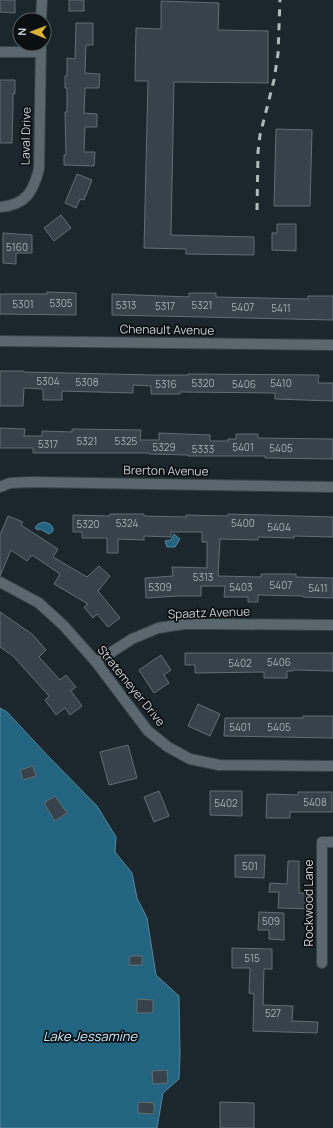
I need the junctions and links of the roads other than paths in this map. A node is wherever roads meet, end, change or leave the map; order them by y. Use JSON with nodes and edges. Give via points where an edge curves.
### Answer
{"nodes":[{"id":1,"x":42,"y":0,"type":"edge"},
{"id":2,"x":41,"y":12,"type":"edge"},
{"id":3,"x":12,"y":51,"type":"edge"},
{"id":4,"x":0,"y":52,"type":"edge"},
{"id":5,"x":41,"y":52,"type":"edge"},
{"id":6,"x":0,"y":207,"type":"edge"},
{"id":7,"x":0,"y":341,"type":"edge"},
{"id":8,"x":333,"y":345,"type":"edge"},
{"id":9,"x":333,"y":486,"type":"edge"},
{"id":10,"x":0,"y":487,"type":"edge"},
{"id":11,"x":0,"y":582,"type":"edge"},
{"id":12,"x":333,"y":625,"type":"edge"},
{"id":13,"x":96,"y":662,"type":"junction"},
{"id":14,"x":333,"y":766,"type":"edge"},
{"id":15,"x":333,"y":842,"type":"edge"},
{"id":16,"x":322,"y":963,"type":"dead end"}],
"edges":[{"from":1,"to":2,"type":"street"},
{"from":3,"to":4,"type":"street"},
{"from":5,"to":6,"type":"street","name":"Laval Drive","via":[[39,169],[35,186],[20,202]]},
{"from":7,"to":8,"type":"street","name":"Chenault Avenue"},
{"from":9,"to":10,"type":"street","name":"Brerton Avenue","via":[[32,482],[10,483]]},
{"from":11,"to":13,"type":"street","name":"Stratemeyer Drive","via":[[39,604],[64,626]]},
{"from":12,"to":13,"type":"street","name":"Spaatz Avenue","via":[[209,624],[158,628],[132,639]]},
{"from":13,"to":14,"type":"street","name":"Stratemeyer Drive","via":[[148,732],[190,759],[219,764]]},
{"from":15,"to":16,"type":"street","name":"Rockwood Lane","via":[[322,842]]}]}
